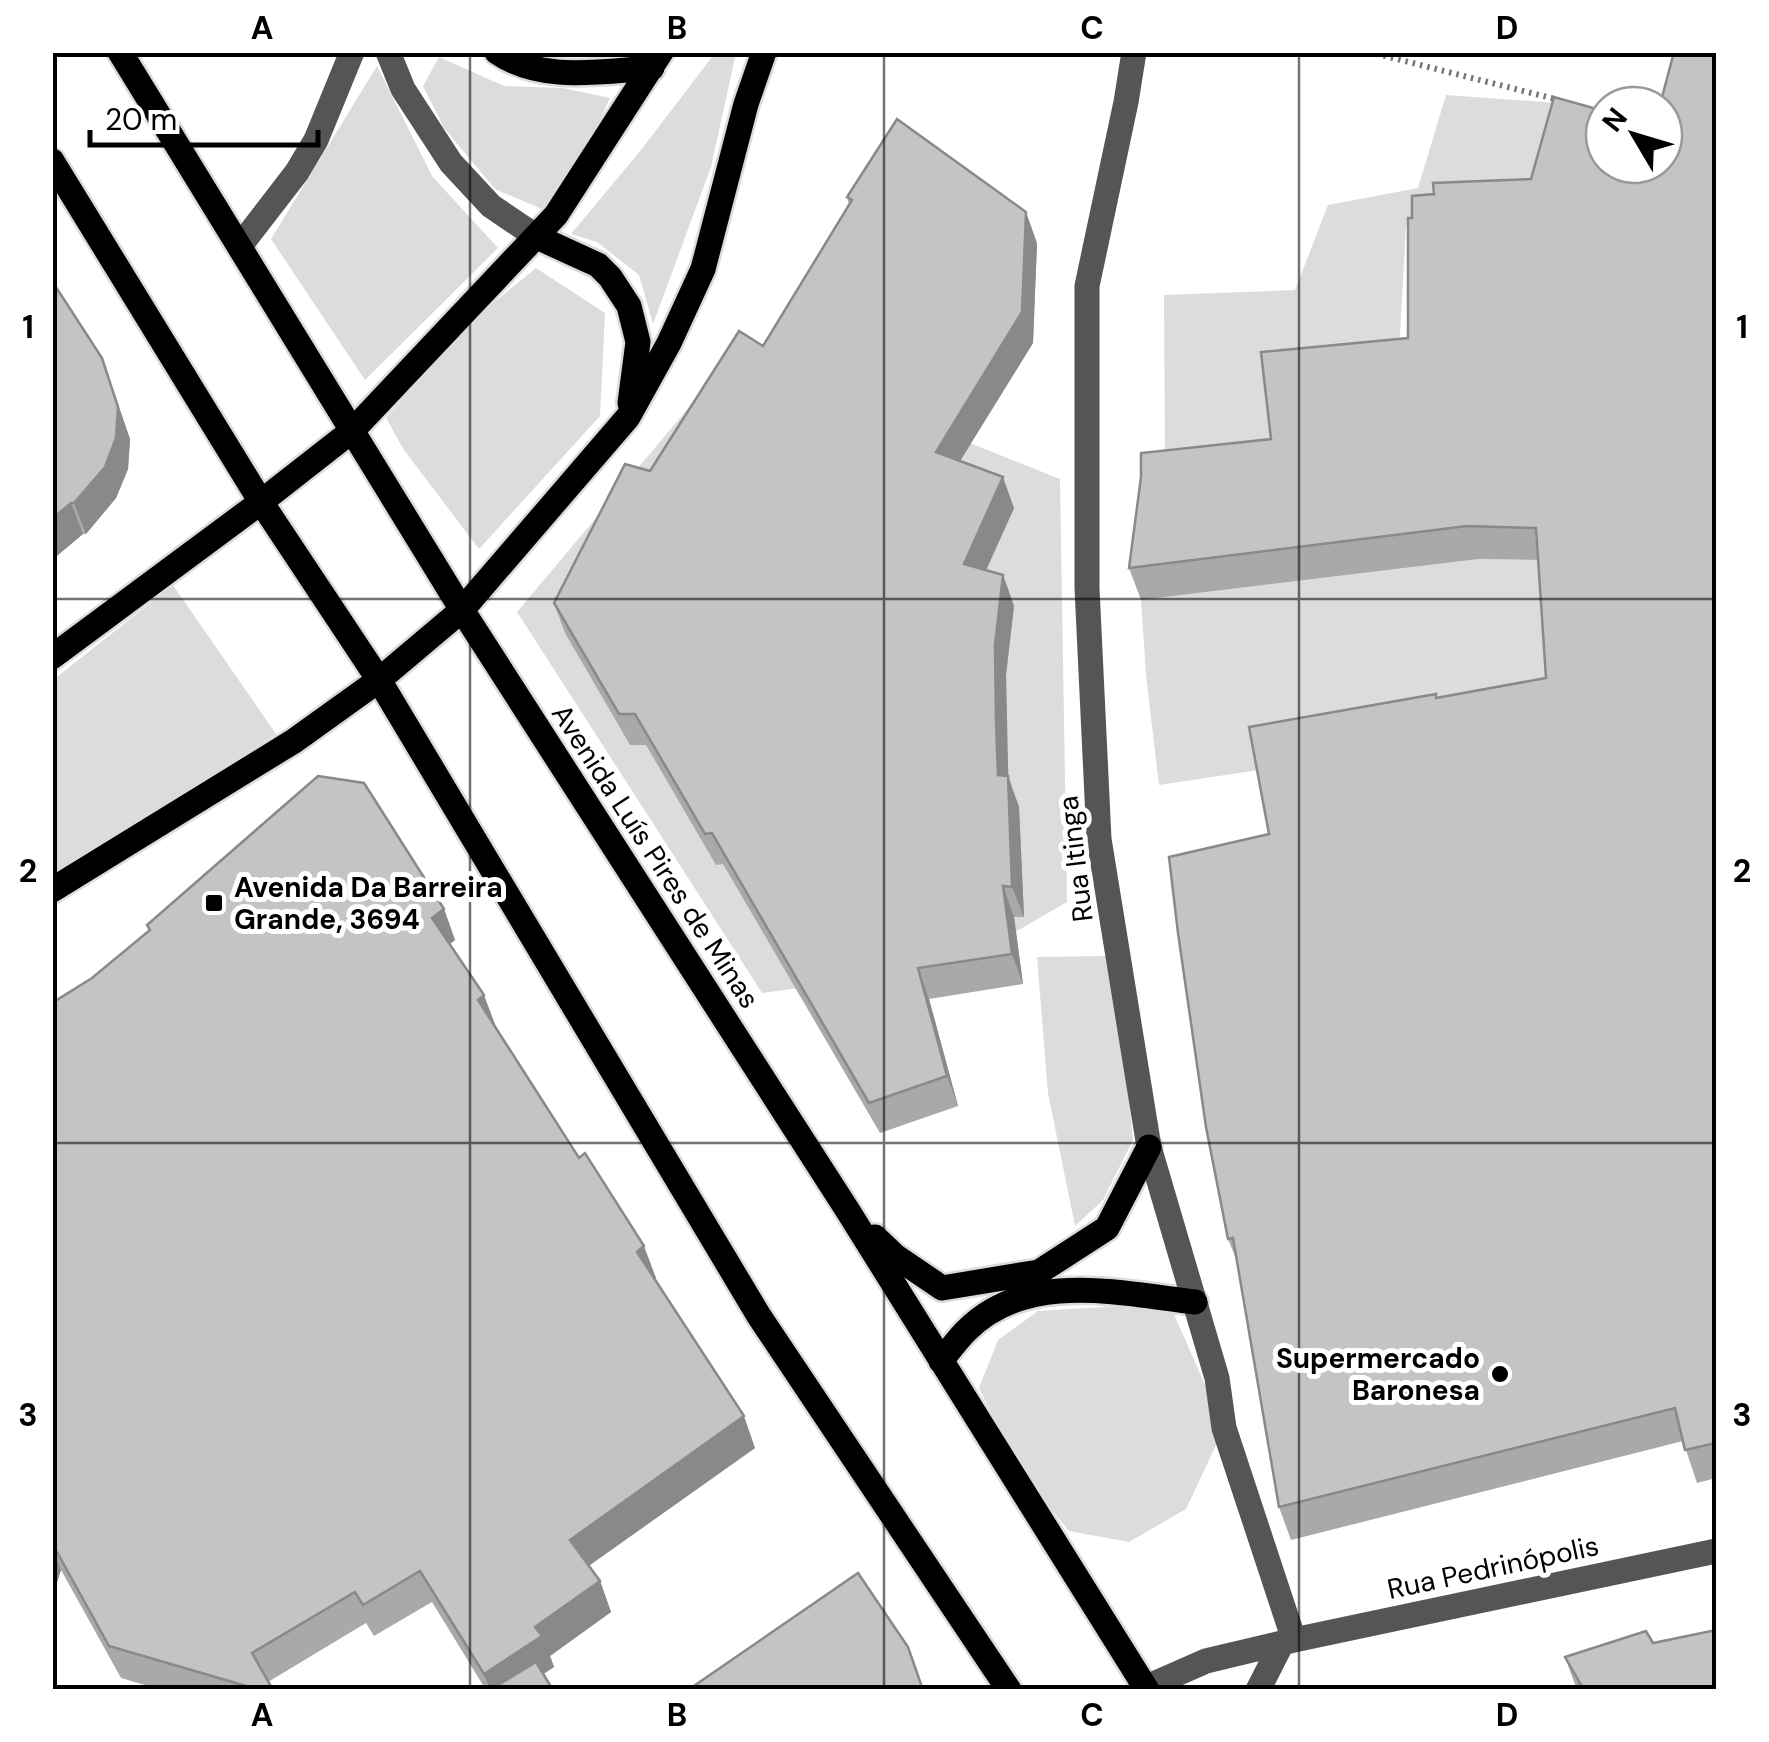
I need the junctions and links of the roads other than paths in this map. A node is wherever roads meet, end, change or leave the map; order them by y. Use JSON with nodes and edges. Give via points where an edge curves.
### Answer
{"nodes":[{"id":1,"x":120,"y":52,"type":"edge"},
{"id":2,"x":352,"y":52,"type":"edge"},
{"id":3,"x":388,"y":52,"type":"edge"},
{"id":4,"x":497,"y":52,"type":"edge"},
{"id":5,"x":764,"y":52,"type":"edge"},
{"id":6,"x":1134,"y":52,"type":"edge"},
{"id":7,"x":656,"y":60,"type":"edge"},
{"id":8,"x":52,"y":161,"type":"edge"},
{"id":9,"x":537,"y":236,"type":"junction"},
{"id":10,"x":240,"y":246,"type":"junction"},
{"id":11,"x":628,"y":418,"type":"junction"},
{"id":12,"x":353,"y":430,"type":"junction"},
{"id":13,"x":262,"y":502,"type":"junction"},
{"id":14,"x":462,"y":610,"type":"junction"},
{"id":15,"x":52,"y":658,"type":"edge"},
{"id":16,"x":378,"y":680,"type":"junction"},
{"id":17,"x":52,"y":890,"type":"edge"},
{"id":18,"x":1149,"y":1147,"type":"junction"},
{"id":19,"x":848,"y":1211,"type":"junction"},
{"id":20,"x":1195,"y":1302,"type":"junction"},
{"id":21,"x":941,"y":1361,"type":"junction"},
{"id":22,"x":1716,"y":1551,"type":"edge"},
{"id":23,"x":1288,"y":1642,"type":"junction"},
{"id":24,"x":1144,"y":1688,"type":"edge"},
{"id":25,"x":1009,"y":1690,"type":"edge"},
{"id":26,"x":1258,"y":1690,"type":"edge"}],
"edges":[{"from":1,"to":10,"type":"main road","name":"Avenida Luís Pires de Minas"},
{"from":2,"to":10,"type":"street","via":[[316,140]]},
{"from":3,"to":9,"type":"street","via":[[403,89],[451,164],[491,206]]},
{"from":4,"to":7,"type":"main road","via":[[510,62],[554,72]]},
{"from":5,"to":11,"type":"main road","via":[[703,269]]},
{"from":6,"to":18,"type":"street","name":"Rua Itinga","via":[[1087,286],[1086,588],[1098,839]]},
{"from":7,"to":9,"type":"main road"},
{"from":8,"to":13,"type":"main road"},
{"from":9,"to":11,"type":"main road","via":[[598,265],[630,306],[638,342]]},
{"from":9,"to":12,"type":"main road"},
{"from":10,"to":12,"type":"main road","name":"Avenida Luís Pires de Minas"},
{"from":11,"to":14,"type":"main road"},
{"from":12,"to":13,"type":"main road"},
{"from":12,"to":14,"type":"main road","name":"Avenida Luís Pires de Minas"},
{"from":13,"to":15,"type":"main road"},
{"from":13,"to":16,"type":"main road"},
{"from":14,"to":16,"type":"main road"},
{"from":14,"to":19,"type":"main road","name":"Avenida Luís Pires de Minas"},
{"from":16,"to":17,"type":"main road","via":[[294,741]]},
{"from":16,"to":25,"type":"main road","via":[[760,1316]]},
{"from":18,"to":19,"type":"main road","via":[[1106,1228],[1039,1272],[942,1288],[895,1256]]},
{"from":18,"to":20,"type":"street","name":"Rua Itinga"},
{"from":19,"to":21,"type":"main road","name":"Avenida Luís Pires de Minas"},
{"from":20,"to":21,"type":"main road","via":[[1041,1292],[1002,1305],[967,1329]]},
{"from":20,"to":23,"type":"street","name":"Rua Itinga","via":[[1224,1428]]},
{"from":21,"to":24,"type":"main road","name":"Avenida Luís Pires de Minas"},
{"from":22,"to":23,"type":"street","name":"Rua Pedrinópolis"},
{"from":23,"to":24,"type":"street","name":"Rua Pedrinópolis","via":[[1206,1661]]},
{"from":23,"to":26,"type":"street"}]}
